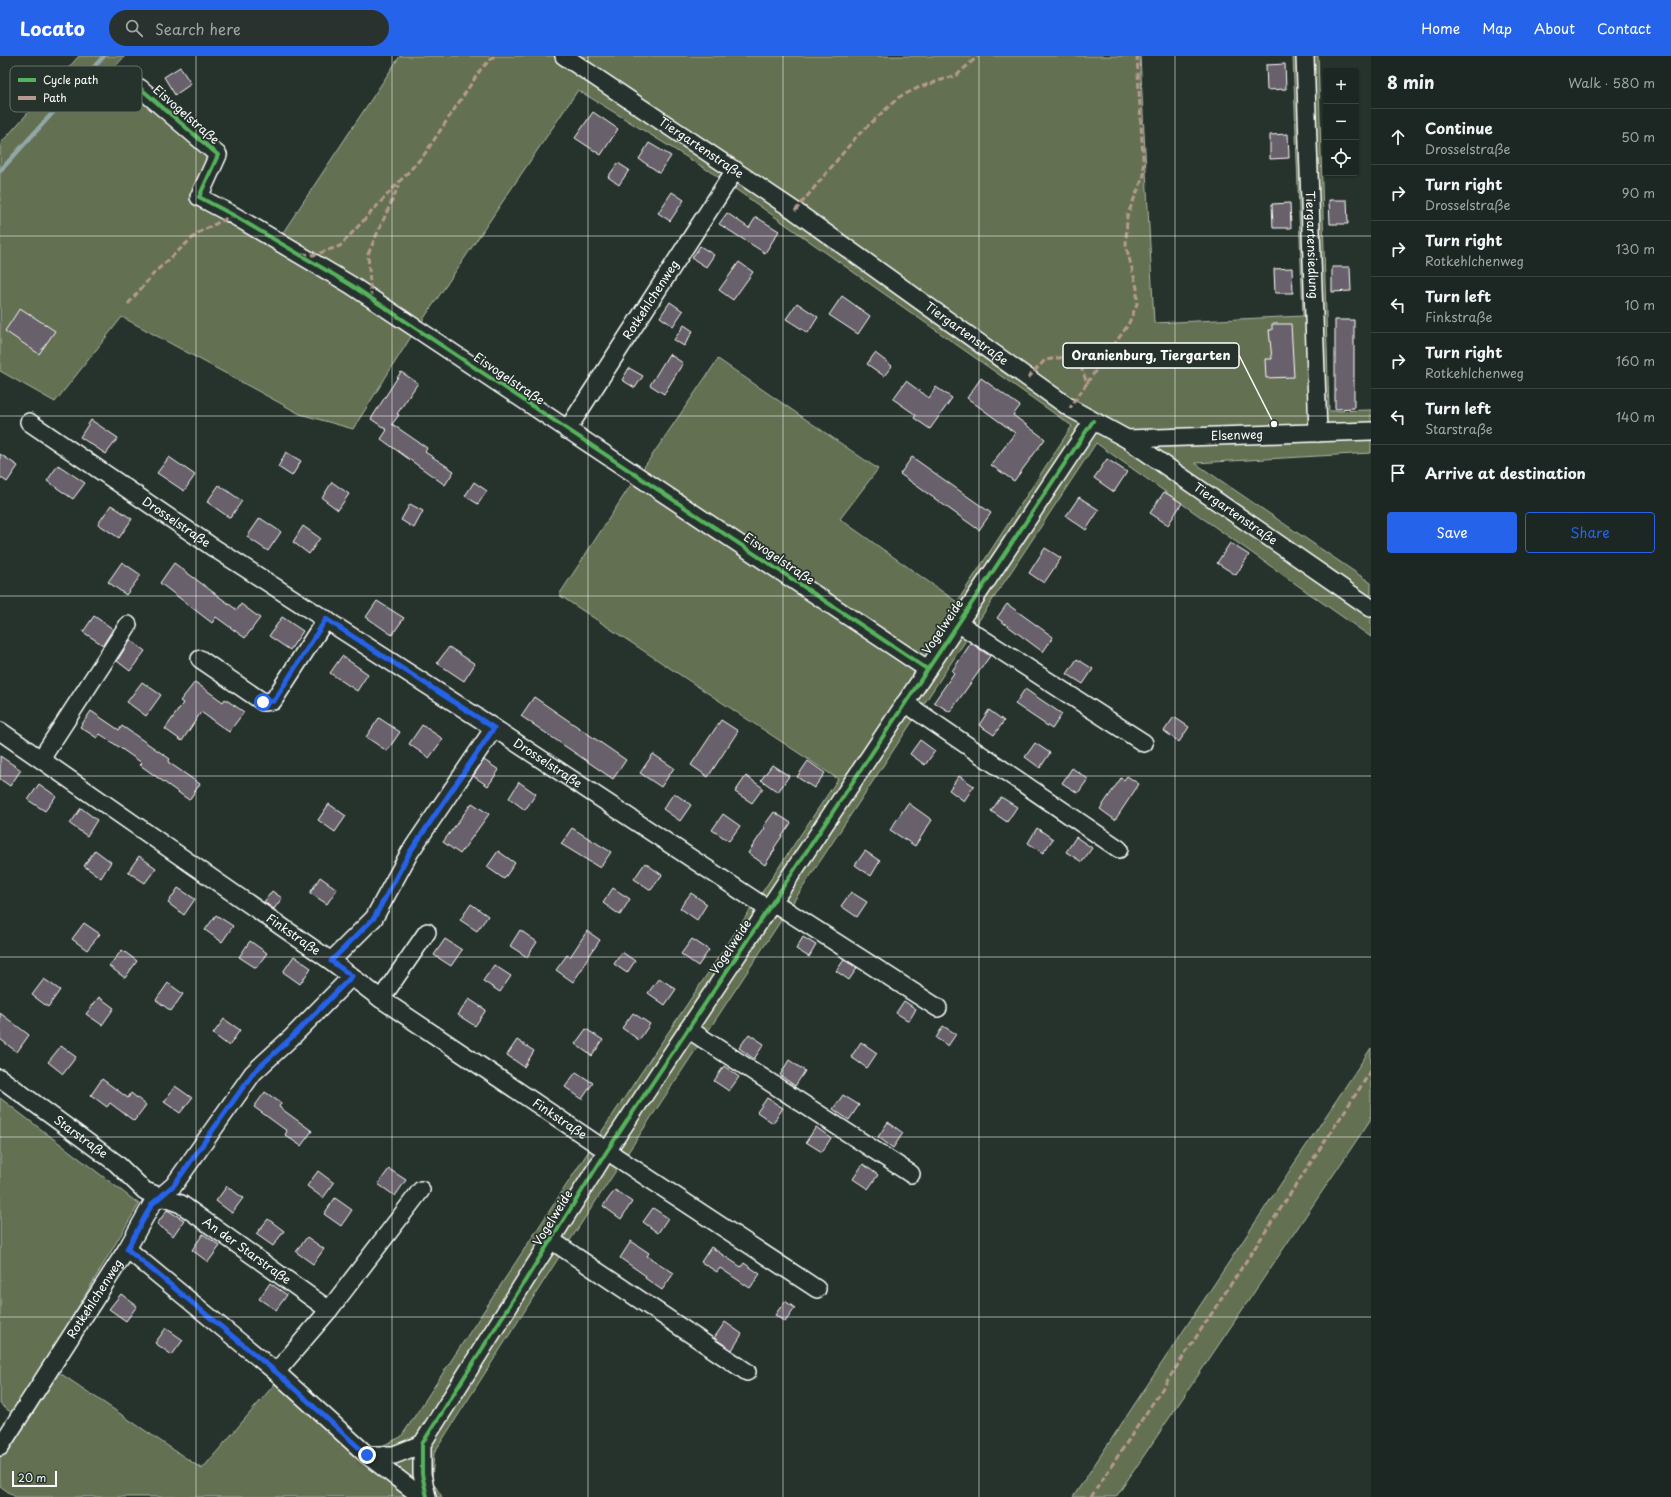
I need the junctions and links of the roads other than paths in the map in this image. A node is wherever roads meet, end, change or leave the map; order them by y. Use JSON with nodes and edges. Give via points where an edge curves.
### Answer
{"nodes":[{"id":1,"x":564,"y":56,"type":"edge"},
{"id":2,"x":1305,"y":56,"type":"edge"},
{"id":3,"x":142,"y":90,"type":"edge"},
{"id":4,"x":735,"y":170,"type":"junction"},
{"id":5,"x":1093,"y":421,"type":"junction"},
{"id":6,"x":29,"y":422,"type":"dead end"},
{"id":7,"x":567,"y":430,"type":"junction"},
{"id":8,"x":1371,"y":431,"type":"edge"},
{"id":9,"x":1318,"y":433,"type":"junction"},
{"id":10,"x":1127,"y":440,"type":"junction"},
{"id":11,"x":1371,"y":608,"type":"edge"},
{"id":12,"x":326,"y":619,"type":"junction"},
{"id":13,"x":958,"y":623,"type":"junction"},
{"id":14,"x":128,"y":625,"type":"dead end"},
{"id":15,"x":200,"y":660,"type":"dead end"},
{"id":16,"x":927,"y":669,"type":"junction"},
{"id":17,"x":905,"y":703,"type":"junction"},
{"id":18,"x":494,"y":728,"type":"junction"},
{"id":19,"x":0,"y":731,"type":"edge"},
{"id":20,"x":1144,"y":743,"type":"dead end"},
{"id":21,"x":41,"y":759,"type":"junction"},
{"id":22,"x":1119,"y":850,"type":"dead end"},
{"id":23,"x":771,"y":905,"type":"junction"},
{"id":24,"x":427,"y":932,"type":"dead end"},
{"id":25,"x":331,"y":961,"type":"junction"},
{"id":26,"x":352,"y":976,"type":"junction"},
{"id":27,"x":381,"y":999,"type":"junction"},
{"id":28,"x":938,"y":1008,"type":"dead end"},
{"id":29,"x":688,"y":1029,"type":"junction"},
{"id":30,"x":0,"y":1078,"type":"edge"},
{"id":31,"x":607,"y":1151,"type":"junction"},
{"id":32,"x":911,"y":1174,"type":"dead end"},
{"id":33,"x":421,"y":1190,"type":"dead end"},
{"id":34,"x":161,"y":1196,"type":"junction"},
{"id":35,"x":551,"y":1240,"type":"junction"},
{"id":36,"x":127,"y":1249,"type":"junction"},
{"id":37,"x":816,"y":1289,"type":"dead end"},
{"id":38,"x":329,"y":1310,"type":"junction"},
{"id":39,"x":276,"y":1372,"type":"junction"},
{"id":40,"x":747,"y":1372,"type":"dead end"},
{"id":41,"x":422,"y":1444,"type":"junction"},
{"id":42,"x":0,"y":1447,"type":"edge"},
{"id":43,"x":367,"y":1455,"type":"junction"},
{"id":44,"x":422,"y":1497,"type":"edge"},
{"id":45,"x":427,"y":1497,"type":"edge"}],
"edges":[{"from":1,"to":4,"type":"street","name":"Tiergartenstraße"},
{"from":2,"to":9,"type":"street","name":"Tiergartensiedlung"},
{"from":3,"to":7,"type":"street","name":"Eisvogelstraße","via":[[218,155],[199,197],[351,285]]},
{"from":4,"to":5,"type":"street","name":"Tiergartenstraße","via":[[795,210],[1070,408]]},
{"from":4,"to":7,"type":"street","name":"Rotkehlchenweg"},
{"from":5,"to":10,"type":"street","name":"Tiergartenstraße"},
{"from":5,"to":13,"type":"street","name":"Vogelweide"},
{"from":6,"to":12,"type":"street","name":"Drosselstraße","via":[[211,546]]},
{"from":7,"to":16,"type":"street","name":"Eisvogelstraße"},
{"from":8,"to":9,"type":"street","name":"Elsenweg"},
{"from":9,"to":10,"type":"street","name":"Elsenweg"},
{"from":10,"to":11,"type":"street","name":"Tiergartenstraße"},
{"from":12,"to":15,"type":"street","via":[[274,701],[263,702]]},
{"from":12,"to":18,"type":"street","name":"Drosselstraße"},
{"from":13,"to":16,"type":"street","name":"Vogelweide"},
{"from":13,"to":20,"type":"street","name":"Vogelweide"},
{"from":14,"to":21,"type":"street"},
{"from":16,"to":17,"type":"street","name":"Vogelweide"},
{"from":17,"to":22,"type":"street"},
{"from":17,"to":23,"type":"street","name":"Vogelweide"},
{"from":18,"to":23,"type":"street","name":"Drosselstraße"},
{"from":18,"to":25,"type":"street","via":[[410,852],[374,918]]},
{"from":19,"to":21,"type":"street","name":"Finkstraße"},
{"from":21,"to":25,"type":"street","name":"Finkstraße"},
{"from":23,"to":28,"type":"street","name":"Drosselstraße"},
{"from":23,"to":29,"type":"street","name":"Vogelweide"},
{"from":24,"to":27,"type":"street"},
{"from":25,"to":26,"type":"street","name":"Finkstraße"},
{"from":26,"to":27,"type":"street","name":"Finkstraße"},
{"from":26,"to":34,"type":"street","name":"Rotkehlchenweg","via":[[253,1073],[174,1185]]},
{"from":27,"to":31,"type":"street","name":"Finkstraße"},
{"from":29,"to":31,"type":"street","name":"Vogelweide"},
{"from":29,"to":32,"type":"street"},
{"from":30,"to":34,"type":"street","name":"Starstraße","via":[[116,1163],[145,1191]]},
{"from":31,"to":35,"type":"street","name":"Vogelweide"},
{"from":31,"to":37,"type":"street","name":"Finkstraße"},
{"from":33,"to":38,"type":"street"},
{"from":34,"to":36,"type":"street","name":"Rotkehlchenweg","via":[[152,1204]]},
{"from":34,"to":38,"type":"street","name":"An der Starstraße","via":[[181,1204]]},
{"from":35,"to":40,"type":"street"},
{"from":35,"to":41,"type":"street","name":"Vogelweide"},
{"from":36,"to":39,"type":"street"},
{"from":36,"to":42,"type":"street","name":"Rotkehlchenweg"},
{"from":38,"to":39,"type":"street"},
{"from":39,"to":43,"type":"street"},
{"from":41,"to":43,"type":"street","via":[[394,1455]]},
{"from":41,"to":45,"type":"street","via":[[422,1474]]},
{"from":43,"to":44,"type":"street"}]}
